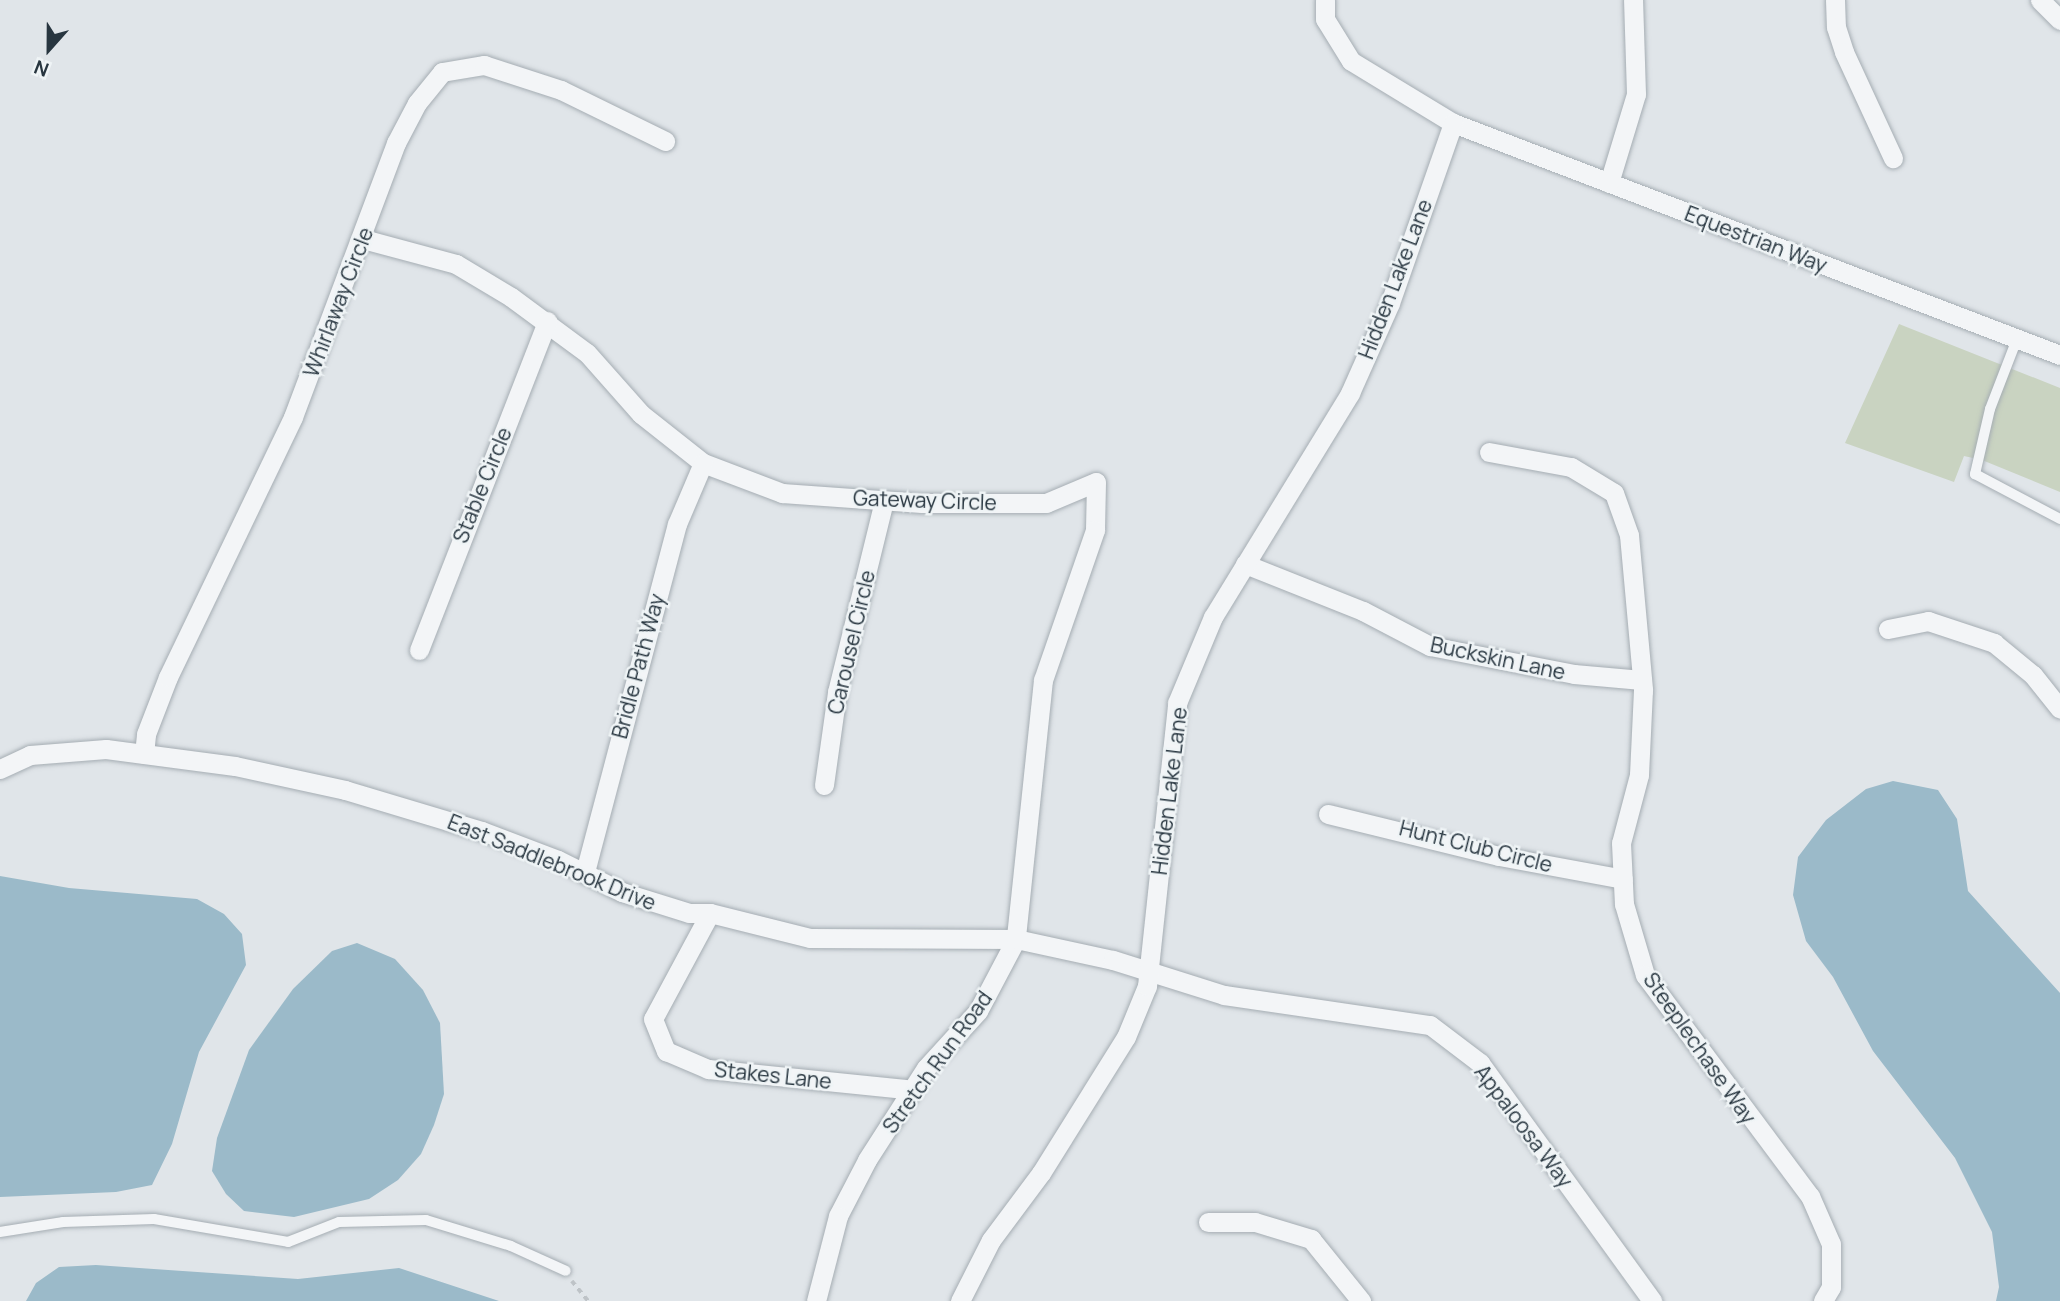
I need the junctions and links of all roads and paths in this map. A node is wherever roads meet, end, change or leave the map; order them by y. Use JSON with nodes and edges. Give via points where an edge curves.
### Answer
{"nodes":[{"id":1,"x":1325,"y":0,"type":"edge"},
{"id":2,"x":1633,"y":0,"type":"edge"},
{"id":3,"x":1835,"y":0,"type":"edge"},
{"id":4,"x":2040,"y":0,"type":"edge"},
{"id":5,"x":2060,"y":20,"type":"edge"},
{"id":6,"x":1453,"y":123,"type":"junction"},
{"id":7,"x":665,"y":141,"type":"dead end"},
{"id":8,"x":1894,"y":158,"type":"dead end"},
{"id":9,"x":1609,"y":183,"type":"junction"},
{"id":10,"x":363,"y":239,"type":"junction"},
{"id":11,"x":547,"y":321,"type":"junction"},
{"id":12,"x":2017,"y":339,"type":"junction"},
{"id":13,"x":2060,"y":355,"type":"edge"},
{"id":14,"x":1489,"y":452,"type":"dead end"},
{"id":15,"x":703,"y":463,"type":"junction"},
{"id":16,"x":884,"y":501,"type":"junction"},
{"id":17,"x":2060,"y":519,"type":"edge"},
{"id":18,"x":1245,"y":564,"type":"junction"},
{"id":19,"x":1888,"y":629,"type":"dead end"},
{"id":20,"x":419,"y":650,"type":"dead end"},
{"id":21,"x":1642,"y":680,"type":"junction"},
{"id":22,"x":2060,"y":709,"type":"edge"},
{"id":23,"x":144,"y":754,"type":"junction"},
{"id":24,"x":0,"y":769,"type":"edge"},
{"id":25,"x":824,"y":785,"type":"dead end"},
{"id":26,"x":1328,"y":814,"type":"dead end"},
{"id":27,"x":585,"y":872,"type":"junction"},
{"id":28,"x":1623,"y":878,"type":"junction"},
{"id":29,"x":710,"y":913,"type":"junction"},
{"id":30,"x":1016,"y":939,"type":"junction"},
{"id":31,"x":1149,"y":970,"type":"junction"},
{"id":32,"x":913,"y":1090,"type":"junction"},
{"id":33,"x":1208,"y":1222,"type":"dead end"},
{"id":34,"x":0,"y":1232,"type":"edge"},
{"id":35,"x":566,"y":1271,"type":"joint"},
{"id":36,"x":588,"y":1301,"type":"edge"},
{"id":37,"x":816,"y":1301,"type":"edge"},
{"id":38,"x":960,"y":1301,"type":"edge"},
{"id":39,"x":1362,"y":1301,"type":"edge"},
{"id":40,"x":1652,"y":1301,"type":"edge"},
{"id":41,"x":1823,"y":1301,"type":"edge"}],
"edges":[{"from":1,"to":6,"type":"street","name":"Equestrian Way","via":[[1325,19],[1351,61]]},
{"from":2,"to":9,"type":"street","via":[[1636,94]]},
{"from":3,"to":8,"type":"street","via":[[1836,27],[1844,52]]},
{"from":4,"to":5,"type":"street"},
{"from":6,"to":9,"type":"street","name":"Equestrian Way"},
{"from":6,"to":18,"type":"street","name":"Hidden Lake Lane","via":[[1390,303],[1350,393]]},
{"from":7,"to":10,"type":"street","name":"Whirlaway Circle","via":[[562,90],[484,65],[442,72],[417,103],[396,143]]},
{"from":9,"to":12,"type":"street","name":"Equestrian Way"},
{"from":10,"to":11,"type":"street","name":"Gateway Circle","via":[[456,264]]},
{"from":10,"to":23,"type":"street","name":"Whirlaway Circle","via":[[293,417],[168,677],[146,734]]},
{"from":11,"to":15,"type":"street","name":"Gateway Circle","via":[[587,353],[641,414]]},
{"from":11,"to":20,"type":"street","name":"Stable Circle"},
{"from":12,"to":13,"type":"street","name":"Equestrian Way"},
{"from":12,"to":17,"type":"lane","via":[[1990,409],[1975,474]]},
{"from":14,"to":21,"type":"street","name":"Steeplechase Way","via":[[1571,467],[1614,493],[1629,535]]},
{"from":15,"to":16,"type":"street","name":"Gateway Circle","via":[[782,493]]},
{"from":15,"to":27,"type":"street","name":"Bridle Path Way","via":[[677,524]]},
{"from":16,"to":25,"type":"street","name":"Carousel Circle","via":[[837,692]]},
{"from":16,"to":30,"type":"street","name":"Gateway Circle","via":[[1045,503],[1096,482],[1095,530],[1043,680]]},
{"from":18,"to":21,"type":"street","name":"Buckskin Lane","via":[[1363,611],[1430,646],[1574,674]]},
{"from":18,"to":31,"type":"street","name":"Hidden Lake Lane","via":[[1213,617],[1177,704]]},
{"from":19,"to":22,"type":"street","via":[[1928,621],[1994,643],[2033,675]]},
{"from":21,"to":28,"type":"street","name":"Steeplechase Way","via":[[1639,775],[1621,843]]},
{"from":23,"to":24,"type":"street","name":"East Saddlebrook Drive","via":[[106,749],[30,755]]},
{"from":23,"to":27,"type":"street","name":"East Saddlebrook Drive","via":[[235,766],[345,790],[482,831]]},
{"from":26,"to":28,"type":"street","name":"Hunt Club Circle","via":[[1386,824],[1499,856]]},
{"from":27,"to":29,"type":"street","name":"East Saddlebrook Drive","via":[[654,905]]},
{"from":28,"to":41,"type":"street","name":"Steeplechase Way","via":[[1624,904],[1645,975],[1810,1196],[1831,1244],[1831,1287]]},
{"from":29,"to":30,"type":"street","name":"East Saddlebrook Drive","via":[[810,938]]},
{"from":29,"to":32,"type":"street","name":"Stakes Lane","via":[[653,1019],[666,1051],[708,1069]]},
{"from":30,"to":31,"type":"street","name":"East Saddlebrook Drive"},
{"from":30,"to":32,"type":"street","name":"Stretch Run Road","via":[[978,1011]]},
{"from":31,"to":38,"type":"street","name":"Hidden Lake Lane","via":[[1126,1037],[1099,1086],[991,1240]]},
{"from":31,"to":40,"type":"street","name":"Appaloosa Way","via":[[1235,997],[1430,1025],[1480,1063]]},
{"from":32,"to":37,"type":"street","name":"Stretch Run Road","via":[[867,1160],[838,1216]]},
{"from":33,"to":39,"type":"street","via":[[1255,1222],[1311,1239]]},
{"from":34,"to":35,"type":"lane","via":[[63,1222],[154,1219],[288,1242],[339,1222],[426,1220],[511,1246]]},
{"from":35,"to":36,"type":"path"}]}
